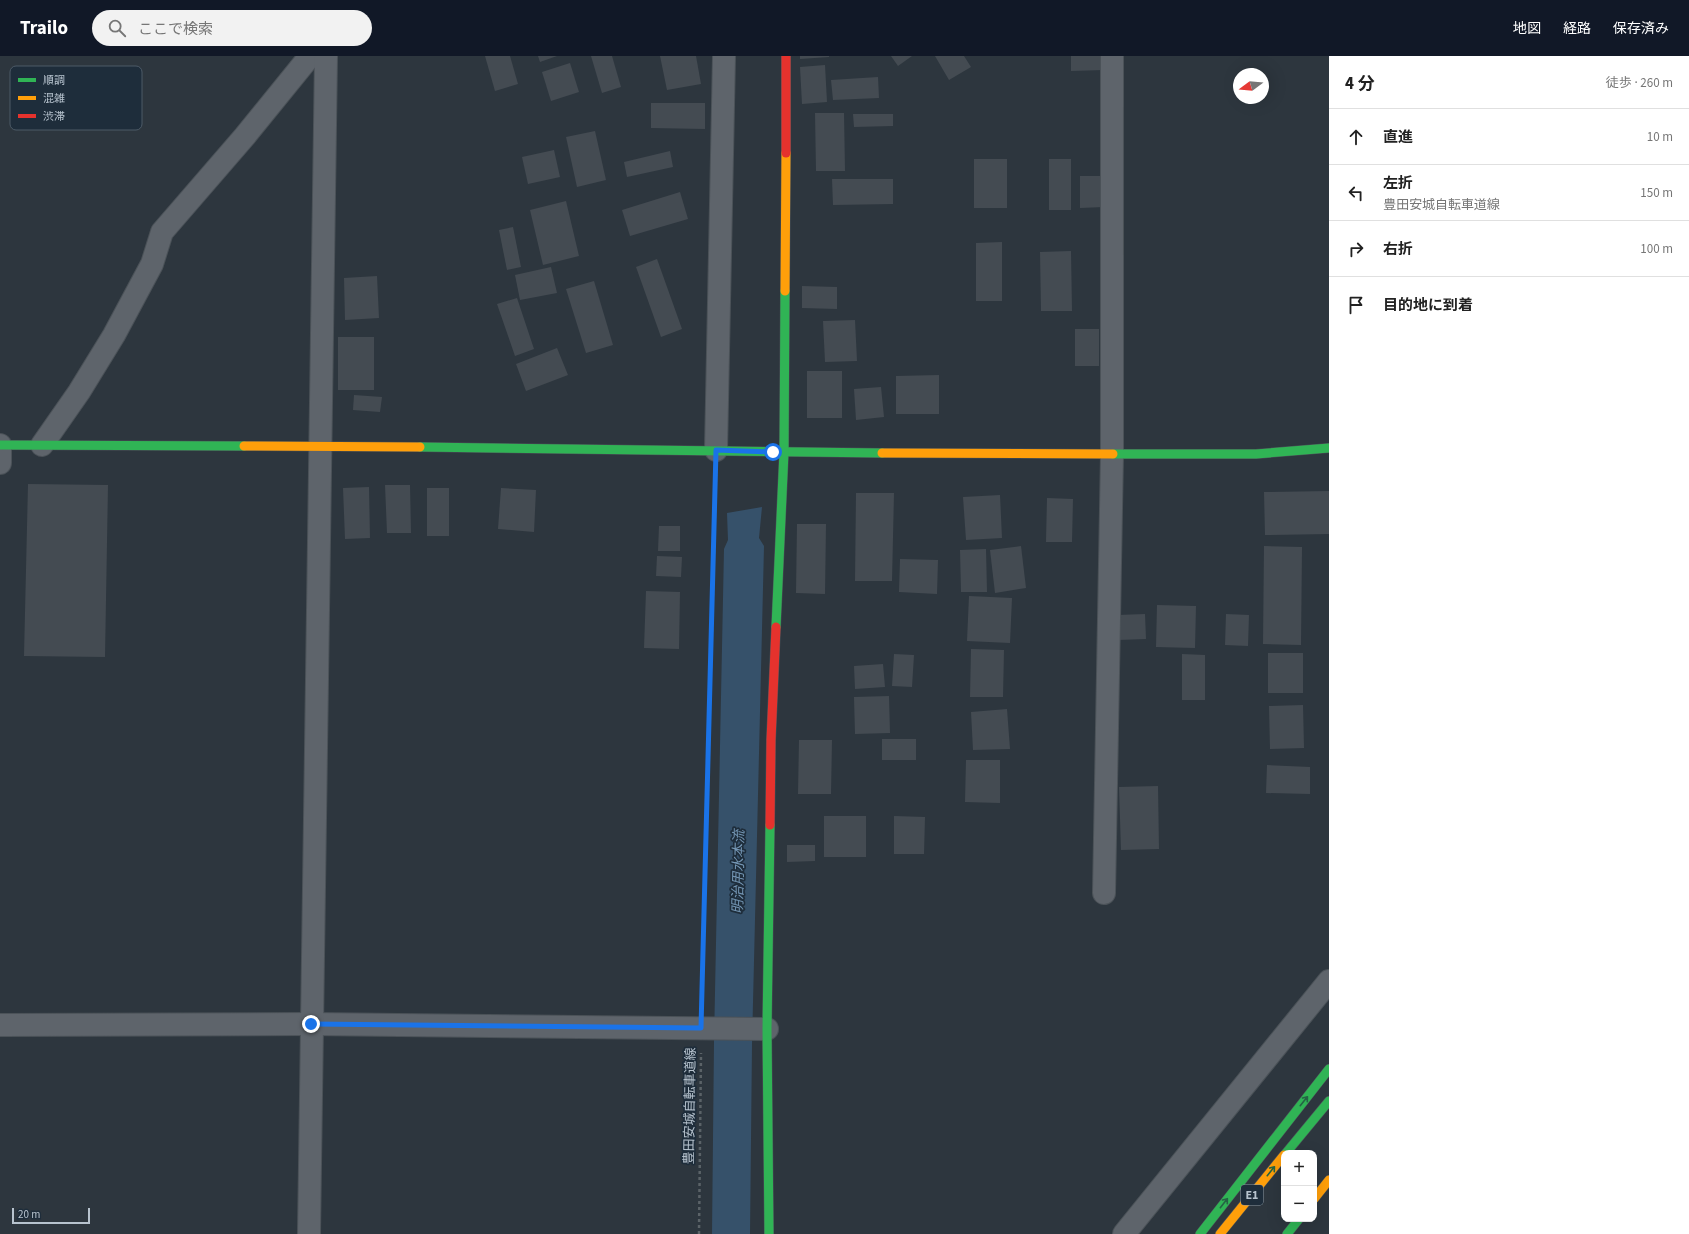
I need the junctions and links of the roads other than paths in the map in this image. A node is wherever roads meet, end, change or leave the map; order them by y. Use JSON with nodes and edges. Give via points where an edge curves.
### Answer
{"nodes":[{"id":1,"x":310,"y":56,"type":"edge"},
{"id":2,"x":326,"y":56,"type":"edge"},
{"id":3,"x":724,"y":56,"type":"edge"},
{"id":4,"x":786,"y":56,"type":"edge"},
{"id":5,"x":1112,"y":56,"type":"edge"},
{"id":6,"x":0,"y":445,"type":"edge"},
{"id":7,"x":42,"y":446,"type":"junction"},
{"id":8,"x":320,"y":446,"type":"junction"},
{"id":9,"x":1329,"y":448,"type":"edge"},
{"id":10,"x":721,"y":450,"type":"junction"},
{"id":11,"x":784,"y":452,"type":"junction"},
{"id":12,"x":1112,"y":454,"type":"junction"},
{"id":13,"x":0,"y":463,"type":"edge"},
{"id":14,"x":1104,"y":893,"type":"dead end"},
{"id":15,"x":1329,"y":981,"type":"edge"},
{"id":16,"x":311,"y":1024,"type":"junction"},
{"id":17,"x":0,"y":1025,"type":"edge"},
{"id":18,"x":767,"y":1029,"type":"junction"},
{"id":19,"x":1329,"y":1069,"type":"edge"},
{"id":20,"x":1329,"y":1101,"type":"edge"},
{"id":21,"x":1288,"y":1150,"type":"edge"},
{"id":22,"x":1281,"y":1160,"type":"edge"},
{"id":23,"x":1329,"y":1180,"type":"edge"},
{"id":24,"x":1317,"y":1195,"type":"edge"},
{"id":25,"x":1297,"y":1222,"type":"edge"},
{"id":26,"x":309,"y":1234,"type":"edge"},
{"id":27,"x":769,"y":1234,"type":"edge"},
{"id":28,"x":1124,"y":1234,"type":"edge"},
{"id":29,"x":1200,"y":1234,"type":"edge"},
{"id":30,"x":1220,"y":1234,"type":"edge"},
{"id":31,"x":1287,"y":1234,"type":"edge"}],
"edges":[{"from":1,"to":7,"type":"street","via":[[162,232],[152,264],[114,335]]},
{"from":2,"to":8,"type":"street"},
{"from":3,"to":10,"type":"street"},
{"from":4,"to":11,"type":"main road"},
{"from":5,"to":12,"type":"street"},
{"from":6,"to":7,"type":"main road"},
{"from":6,"to":13,"type":"street"},
{"from":7,"to":8,"type":"main road"},
{"from":8,"to":10,"type":"main road"},
{"from":8,"to":16,"type":"street"},
{"from":9,"to":12,"type":"main road","via":[[1256,454]]},
{"from":10,"to":11,"type":"main road"},
{"from":11,"to":12,"type":"main road"},
{"from":11,"to":18,"type":"main road","via":[[771,740]]},
{"from":12,"to":14,"type":"street"},
{"from":15,"to":28,"type":"street"},
{"from":16,"to":17,"type":"street"},
{"from":16,"to":18,"type":"street"},
{"from":16,"to":26,"type":"street"},
{"from":18,"to":27,"type":"main road"},
{"from":29,"to":19,"type":"main road","one_way":true},
{"from":20,"to":21,"type":"main road"},
{"from":30,"to":22,"type":"main road","number":"E1","one_way":true},
{"from":23,"to":24,"type":"main road"},
{"from":25,"to":31,"type":"main road"}]}
